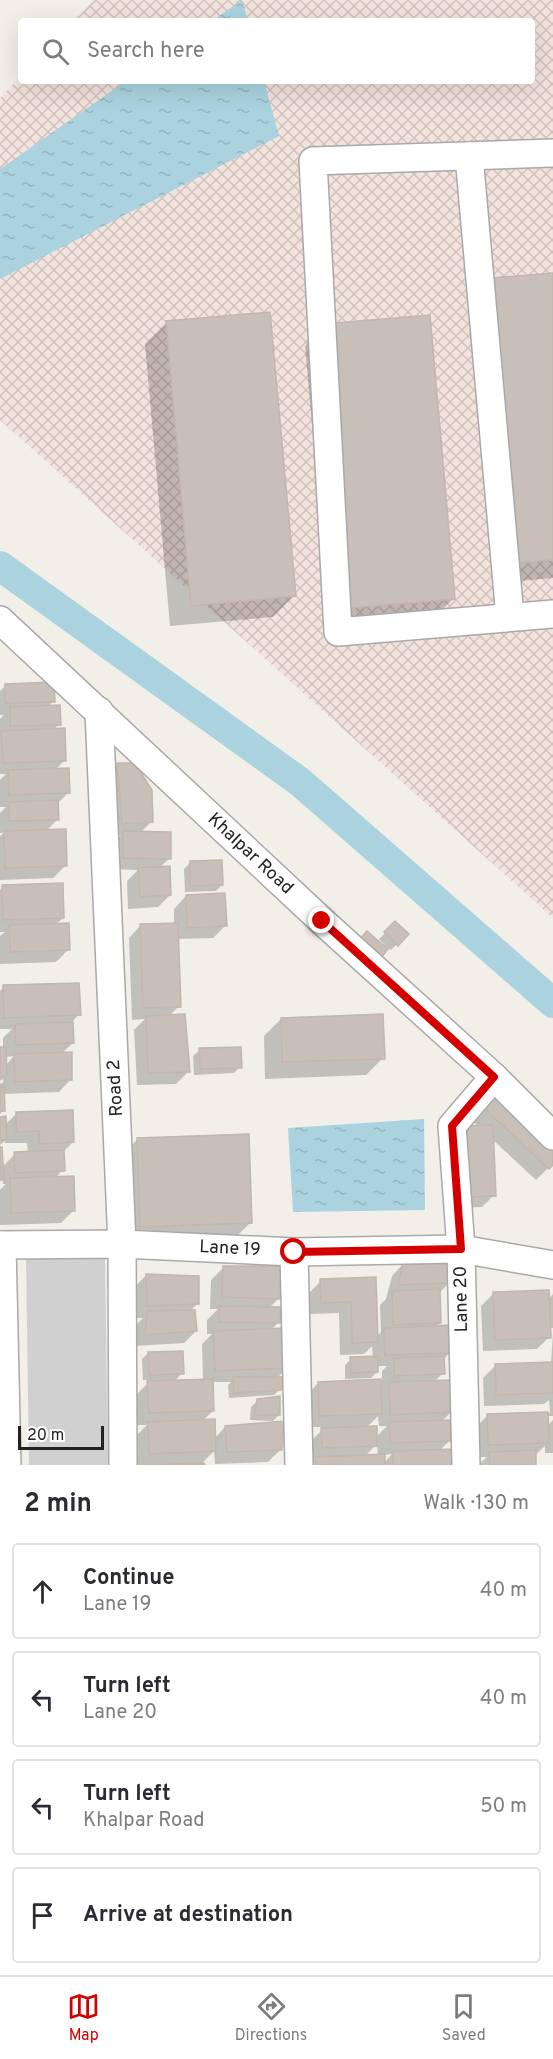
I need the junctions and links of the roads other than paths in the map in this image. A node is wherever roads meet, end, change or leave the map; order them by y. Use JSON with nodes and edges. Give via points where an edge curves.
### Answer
{"nodes":[{"id":1,"x":553,"y":153,"type":"edge"},
{"id":2,"x":469,"y":156,"type":"junction"},
{"id":3,"x":553,"y":614,"type":"edge"},
{"id":4,"x":510,"y":617,"type":"junction"},
{"id":5,"x":0,"y":620,"type":"edge"},
{"id":6,"x":99,"y":711,"type":"junction"},
{"id":7,"x":494,"y":1077,"type":"junction"},
{"id":8,"x":553,"y":1136,"type":"edge"},
{"id":9,"x":122,"y":1244,"type":"junction"},
{"id":10,"x":1,"y":1245,"type":"edge"},
{"id":11,"x":461,"y":1249,"type":"junction"},
{"id":12,"x":294,"y":1252,"type":"junction"},
{"id":13,"x":553,"y":1265,"type":"edge"},
{"id":14,"x":7,"y":1465,"type":"edge"},
{"id":15,"x":123,"y":1465,"type":"edge"},
{"id":16,"x":299,"y":1465,"type":"edge"},
{"id":17,"x":466,"y":1465,"type":"edge"}],
"edges":[{"from":1,"to":2,"type":"street"},
{"from":2,"to":4,"type":"street"},
{"from":2,"to":4,"type":"street","via":[[313,161],[338,632]]},
{"from":3,"to":4,"type":"street"},
{"from":5,"to":6,"type":"street","name":"Khalpar Road"},
{"from":6,"to":7,"type":"street","name":"Khalpar Road"},
{"from":6,"to":9,"type":"street","name":"Road 2"},
{"from":7,"to":8,"type":"street","name":"Khalpar Road"},
{"from":7,"to":11,"type":"street","name":"Lane 20","via":[[452,1126]]},
{"from":9,"to":10,"type":"street","name":"Lane 19"},
{"from":9,"to":12,"type":"street","name":"Lane 19"},
{"from":9,"to":15,"type":"street","name":"Road 2"},
{"from":10,"to":14,"type":"street"},
{"from":11,"to":12,"type":"street","name":"Lane 19"},
{"from":11,"to":13,"type":"street","name":"Lane 19"},
{"from":11,"to":17,"type":"street","name":"Lane 20"},
{"from":12,"to":16,"type":"street"}]}
